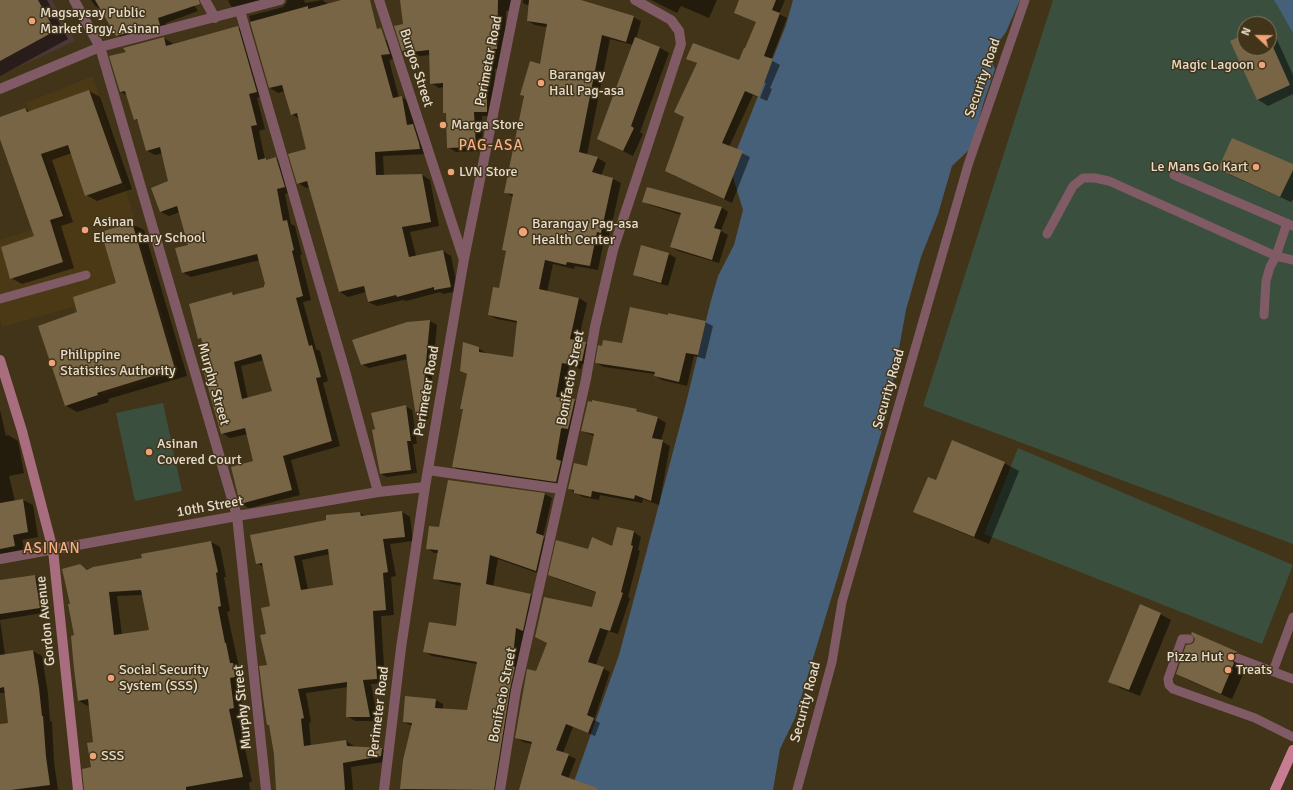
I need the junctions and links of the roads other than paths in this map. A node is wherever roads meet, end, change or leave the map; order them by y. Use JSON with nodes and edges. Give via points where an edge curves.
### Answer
{"nodes":[{"id":1,"x":74,"y":0,"type":"edge"},
{"id":2,"x":205,"y":0,"type":"edge"},
{"id":3,"x":280,"y":0,"type":"edge"},
{"id":4,"x":379,"y":0,"type":"edge"},
{"id":5,"x":516,"y":0,"type":"edge"},
{"id":6,"x":635,"y":0,"type":"edge"},
{"id":7,"x":1025,"y":0,"type":"edge"},
{"id":8,"x":240,"y":11,"type":"junction"},
{"id":9,"x":215,"y":18,"type":"junction"},
{"id":10,"x":100,"y":46,"type":"junction"},
{"id":11,"x":0,"y":89,"type":"edge"},
{"id":12,"x":1174,"y":175,"type":"dead end"},
{"id":13,"x":1290,"y":224,"type":"edge"},
{"id":14,"x":1047,"y":234,"type":"dead end"},
{"id":15,"x":1276,"y":256,"type":"junction"},
{"id":16,"x":464,"y":259,"type":"junction"},
{"id":17,"x":1293,"y":260,"type":"edge"},
{"id":18,"x":86,"y":275,"type":"dead end"},
{"id":19,"x":0,"y":299,"type":"edge"},
{"id":20,"x":1264,"y":315,"type":"dead end"},
{"id":21,"x":0,"y":360,"type":"edge"},
{"id":22,"x":428,"y":470,"type":"junction"},
{"id":23,"x":425,"y":487,"type":"junction"},
{"id":24,"x":561,"y":489,"type":"junction"},
{"id":25,"x":378,"y":492,"type":"junction"},
{"id":26,"x":237,"y":516,"type":"junction"},
{"id":27,"x":53,"y":550,"type":"junction"},
{"id":28,"x":0,"y":559,"type":"edge"},
{"id":29,"x":1293,"y":617,"type":"edge"},
{"id":30,"x":1189,"y":639,"type":"dead end"},
{"id":31,"x":1237,"y":658,"type":"dead end"},
{"id":32,"x":1273,"y":671,"type":"junction"},
{"id":33,"x":1293,"y":679,"type":"edge"},
{"id":34,"x":1293,"y":736,"type":"edge"},
{"id":35,"x":1293,"y":750,"type":"edge"},
{"id":36,"x":78,"y":790,"type":"edge"},
{"id":37,"x":266,"y":790,"type":"edge"},
{"id":38,"x":384,"y":790,"type":"edge"},
{"id":39,"x":500,"y":790,"type":"edge"},
{"id":40,"x":797,"y":790,"type":"edge"},
{"id":41,"x":1276,"y":790,"type":"edge"}],
"edges":[{"from":1,"to":10,"type":"street","name":"Murphy Street"},
{"from":2,"to":9,"type":"street"},
{"from":3,"to":8,"type":"street"},
{"from":4,"to":16,"type":"street","name":"Burgos Street"},
{"from":5,"to":16,"type":"street","name":"Perimeter Road"},
{"from":6,"to":24,"type":"street","name":"Bonifacio Street","via":[[670,20],[679,31],[681,44],[613,250]]},
{"from":7,"to":40,"type":"lane","name":"Security Road","via":[[966,173],[842,602],[832,662]]},
{"from":8,"to":9,"type":"street"},
{"from":8,"to":25,"type":"street"},
{"from":9,"to":10,"type":"street"},
{"from":10,"to":11,"type":"street"},
{"from":10,"to":26,"type":"street","name":"Murphy Street"},
{"from":12,"to":13,"type":"lane"},
{"from":13,"to":15,"type":"lane"},
{"from":14,"to":15,"type":"lane","via":[[1073,186],[1083,178],[1095,178],[1108,181]]},
{"from":15,"to":17,"type":"lane"},
{"from":15,"to":20,"type":"lane","via":[[1266,281]]},
{"from":16,"to":22,"type":"street","name":"Perimeter Road"},
{"from":18,"to":19,"type":"lane"},
{"from":21,"to":27,"type":"main road","name":"Gordon Avenue","via":[[22,431]]},
{"from":22,"to":23,"type":"street","name":"Perimeter Road"},
{"from":22,"to":24,"type":"street"},
{"from":23,"to":25,"type":"street","name":"10th Street"},
{"from":23,"to":38,"type":"street","name":"Perimeter Road","via":[[401,648]]},
{"from":24,"to":39,"type":"street","name":"Bonifacio Street","via":[[515,697]]},
{"from":25,"to":26,"type":"street","name":"10th Street"},
{"from":26,"to":27,"type":"street","name":"10th Street"},
{"from":26,"to":37,"type":"street","name":"Murphy Street"},
{"from":27,"to":28,"type":"street","name":"10th Street"},
{"from":27,"to":36,"type":"main road","name":"Gordon Avenue"},
{"from":29,"to":32,"type":"lane"},
{"from":30,"to":34,"type":"lane","via":[[1182,639],[1168,679],[1173,689],[1255,718]]},
{"from":31,"to":32,"type":"lane"},
{"from":32,"to":33,"type":"lane"},
{"from":35,"to":41,"type":"main road"}]}
